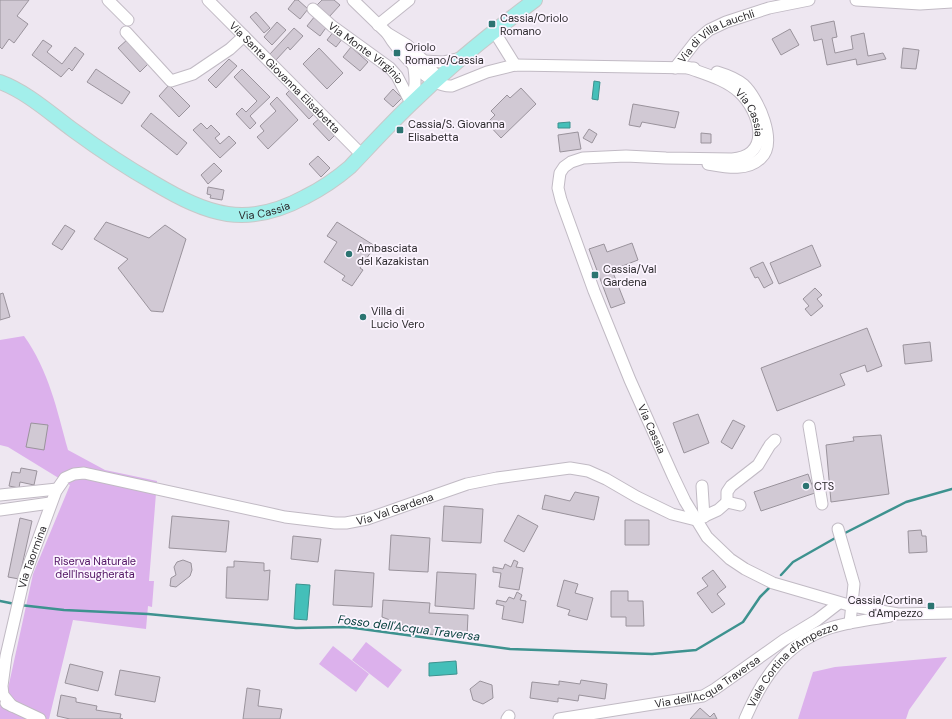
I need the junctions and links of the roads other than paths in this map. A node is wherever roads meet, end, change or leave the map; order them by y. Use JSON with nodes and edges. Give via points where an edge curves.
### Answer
{"nodes":[{"id":1,"x":108,"y":0,"type":"edge"},
{"id":2,"x":208,"y":0,"type":"edge"},
{"id":3,"x":353,"y":0,"type":"edge"},
{"id":4,"x":409,"y":0,"type":"edge"},
{"id":5,"x":535,"y":0,"type":"edge"},
{"id":6,"x":809,"y":0,"type":"edge"},
{"id":7,"x":856,"y":0,"type":"edge"},
{"id":8,"x":952,"y":2,"type":"edge"},
{"id":9,"x":313,"y":9,"type":"dead end"},
{"id":10,"x":128,"y":20,"type":"dead end"},
{"id":11,"x":378,"y":25,"type":"junction"},
{"id":12,"x":494,"y":31,"type":"junction"},
{"id":13,"x":126,"y":32,"type":"dead end"},
{"id":14,"x":244,"y":36,"type":"junction"},
{"id":15,"x":462,"y":58,"type":"junction"},
{"id":16,"x":419,"y":62,"type":"junction"},
{"id":17,"x":515,"y":65,"type":"junction"},
{"id":18,"x":681,"y":68,"type":"junction"},
{"id":19,"x":0,"y":82,"type":"edge"},
{"id":20,"x":436,"y":82,"type":"junction"},
{"id":21,"x":411,"y":104,"type":"junction"},
{"id":22,"x":362,"y":155,"type":"junction"},
{"id":23,"x":809,"y":426,"type":"dead end"},
{"id":24,"x":775,"y":440,"type":"dead end"},
{"id":25,"x":84,"y":473,"type":"joint"},
{"id":26,"x":702,"y":486,"type":"dead end"},
{"id":27,"x":57,"y":489,"type":"junction"},
{"id":28,"x":0,"y":495,"type":"edge"},
{"id":29,"x":727,"y":502,"type":"junction"},
{"id":30,"x":50,"y":503,"type":"junction"},
{"id":31,"x":822,"y":504,"type":"dead end"},
{"id":32,"x":740,"y":505,"type":"dead end"},
{"id":33,"x":0,"y":510,"type":"edge"},
{"id":34,"x":700,"y":519,"type":"junction"},
{"id":35,"x":838,"y":529,"type":"dead end"},
{"id":36,"x":839,"y":603,"type":"junction"},
{"id":37,"x":852,"y":606,"type":"junction"},
{"id":38,"x":952,"y":613,"type":"edge"},
{"id":39,"x":898,"y":614,"type":"junction"},
{"id":40,"x":850,"y":623,"type":"junction"},
{"id":41,"x":3,"y":665,"type":"edge"},
{"id":42,"x":0,"y":700,"type":"edge"},
{"id":43,"x":12,"y":706,"type":"junction"},
{"id":44,"x":40,"y":719,"type":"edge"},
{"id":45,"x":559,"y":719,"type":"edge"},
{"id":46,"x":745,"y":719,"type":"edge"}],
"edges":[{"from":1,"to":10,"type":"street"},
{"from":2,"to":14,"type":"street","name":"Via Santa Giovanna Elisabetta"},
{"from":3,"to":11,"type":"street"},
{"from":4,"to":11,"type":"street"},
{"from":5,"to":12,"type":"main road"},
{"from":6,"to":18,"type":"street","name":"Via di Villa Lauchli","via":[[769,8],[709,30],[696,41]]},
{"from":7,"to":8,"type":"street","via":[[920,4]]},
{"from":9,"to":21,"type":"street","name":"Via Monte Virginio","via":[[390,68],[397,76]]},
{"from":11,"to":16,"type":"street","via":[[387,33],[393,44]]},
{"from":12,"to":15,"type":"main road"},
{"from":12,"to":17,"type":"street"},
{"from":13,"to":14,"type":"street","via":[[171,81],[193,74],[230,49]]},
{"from":14,"to":22,"type":"street","name":"Via Santa Giovanna Elisabetta"},
{"from":15,"to":16,"type":"street","via":[[443,62]]},
{"from":15,"to":20,"type":"main road"},
{"from":16,"to":20,"type":"street","via":[[435,74]]},
{"from":16,"to":21,"type":"street"},
{"from":17,"to":18,"type":"street","name":"Via Cassia"},
{"from":17,"to":20,"type":"street","name":"Via Cassia","via":[[487,72],[452,86]]},
{"from":18,"to":34,"type":"street","name":"Via Cassia","via":[[724,74],[736,79],[751,93],[760,108],[765,124],[767,146],[760,159],[740,167],[666,158],[606,156],[575,160],[562,170],[558,188],[627,374],[673,476]]},
{"from":19,"to":22,"type":"main road","name":"Via Cassia","via":[[20,92],[134,172],[182,199],[219,213],[251,216],[284,208],[325,186]]},
{"from":20,"to":21,"type":"main road","name":"Via Cassia"},
{"from":21,"to":22,"type":"main road","name":"Via Cassia"},
{"from":23,"to":31,"type":"street"},
{"from":24,"to":29,"type":"street","via":[[758,465],[731,486],[727,492]]},
{"from":25,"to":27,"type":"street","name":"Via Taormina","via":[[65,478]]},
{"from":25,"to":34,"type":"street","name":"Via Val Gardena","via":[[285,517],[346,523],[367,519],[467,484],[570,468],[588,471],[606,479],[672,514]]},
{"from":26,"to":34,"type":"street"},
{"from":27,"to":28,"type":"street"},
{"from":27,"to":30,"type":"street","name":"Via Taormina"},
{"from":29,"to":32,"type":"street"},
{"from":29,"to":34,"type":"street"},
{"from":30,"to":33,"type":"street"},
{"from":30,"to":41,"type":"street","name":"Via Taormina","via":[[24,578]]},
{"from":34,"to":36,"type":"street","name":"Via Cassia","via":[[707,537],[718,549],[745,569],[773,583]]},
{"from":35,"to":37,"type":"street","name":"Viale Cortina d'Ampezzo","via":[[854,584]]},
{"from":36,"to":37,"type":"street","name":"Via Cassia"},
{"from":36,"to":45,"type":"street","name":"Via dell'Acqua Traversa","via":[[818,620],[702,696]]},
{"from":37,"to":39,"type":"street","name":"Via Cassia"},
{"from":37,"to":40,"type":"street","name":"Viale Cortina d'Ampezzo"},
{"from":38,"to":39,"type":"street","name":"Via Cassia"},
{"from":39,"to":40,"type":"street","name":"Viale Cortina d'Ampezzo"},
{"from":40,"to":46,"type":"street","name":"Viale Cortina d'Ampezzo","via":[[820,632],[784,656],[765,679]]},
{"from":41,"to":43,"type":"street","name":"Via Taormina","via":[[2,692]]},
{"from":42,"to":43,"type":"street"},
{"from":43,"to":44,"type":"street"}]}
